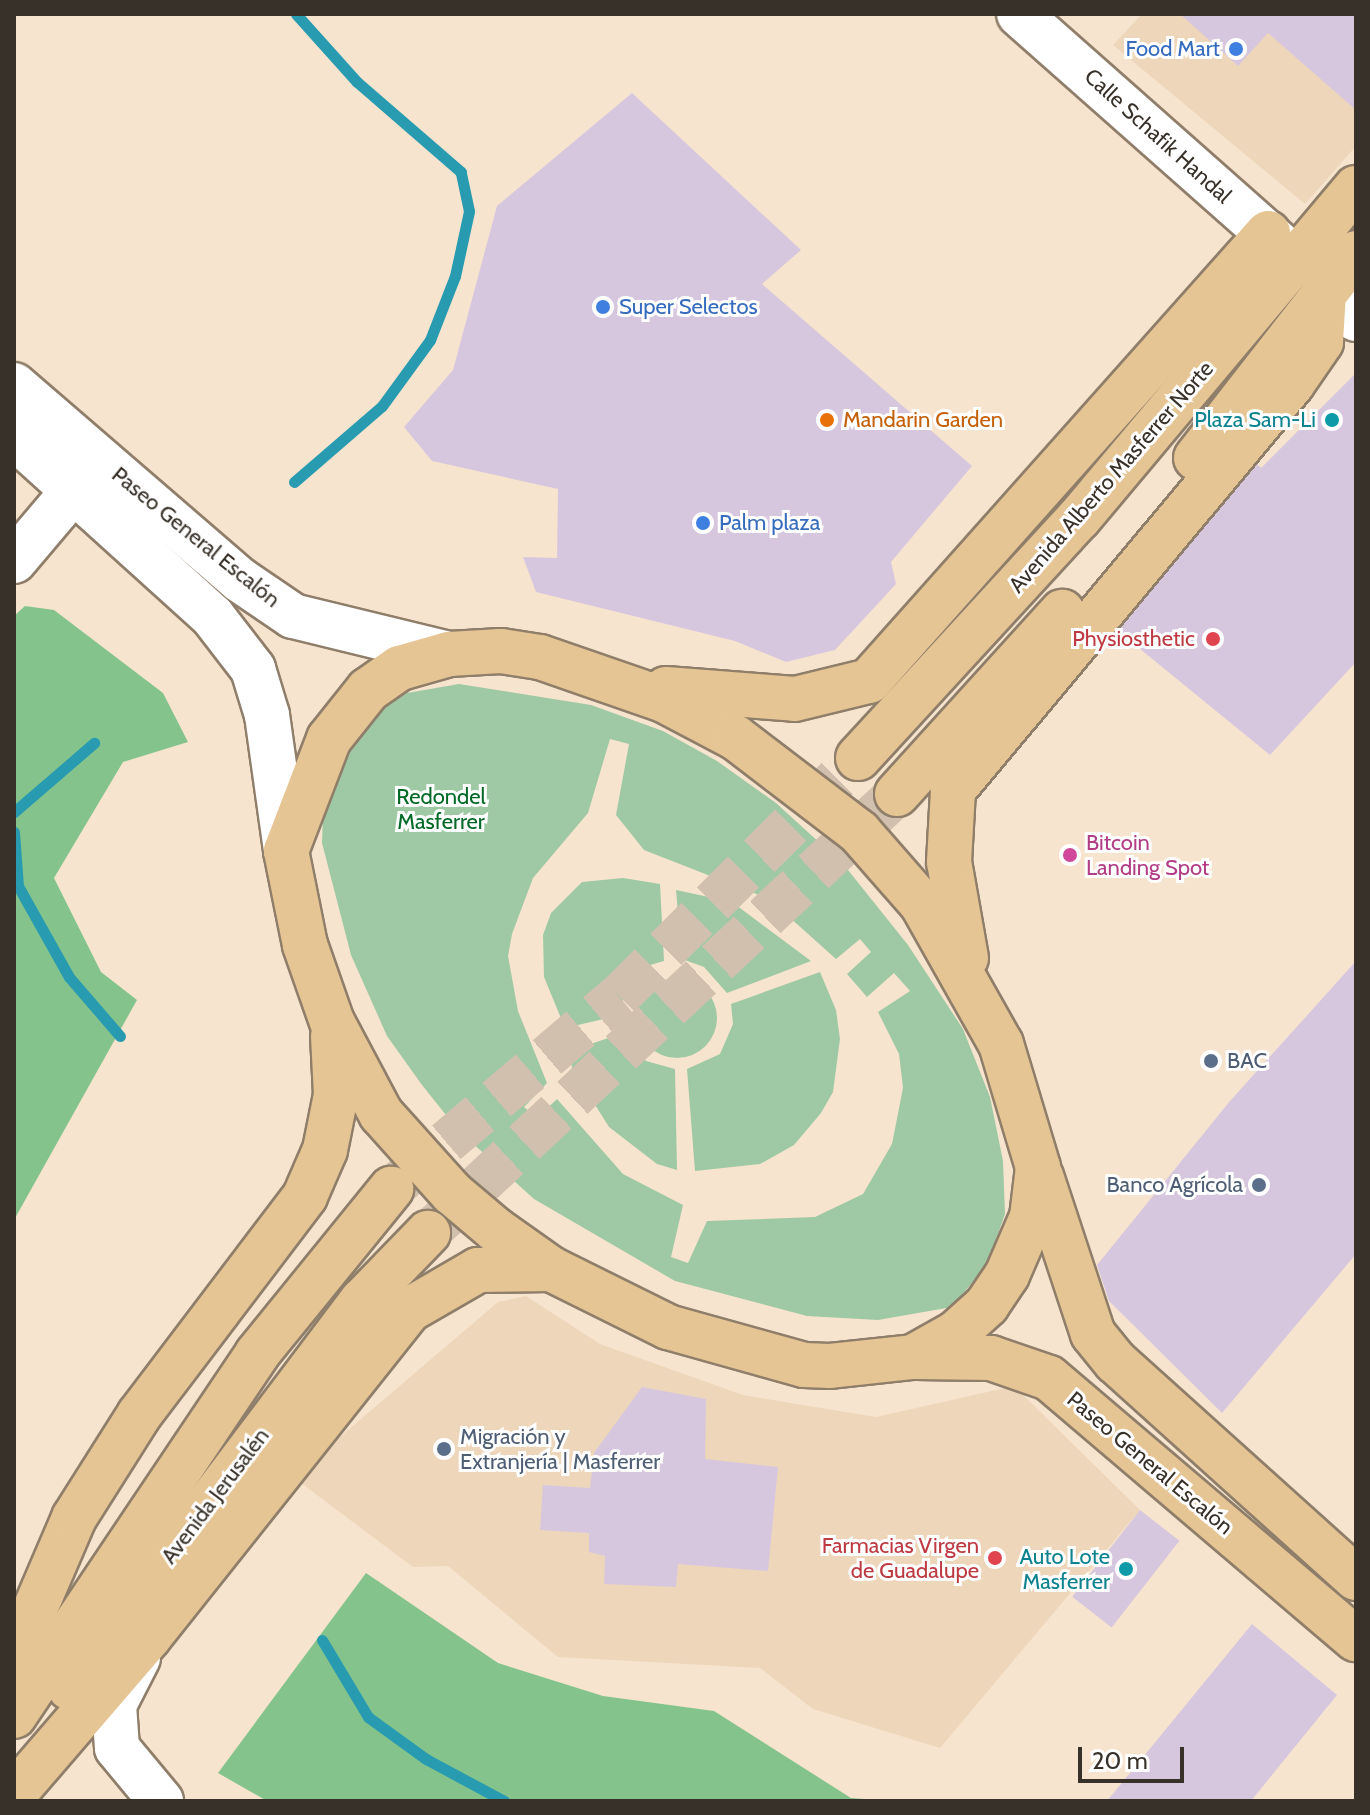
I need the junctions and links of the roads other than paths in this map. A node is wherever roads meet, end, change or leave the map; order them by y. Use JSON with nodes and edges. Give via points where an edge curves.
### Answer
{"nodes":[{"id":1,"x":1019,"y":14,"type":"edge"},
{"id":2,"x":1356,"y":188,"type":"edge"},
{"id":3,"x":1282,"y":246,"type":"junction"},
{"id":4,"x":1356,"y":253,"type":"edge"},
{"id":5,"x":1340,"y":306,"type":"edge"},
{"id":6,"x":14,"y":385,"type":"edge"},
{"id":7,"x":14,"y":437,"type":"edge"},
{"id":8,"x":74,"y":490,"type":"junction"},
{"id":9,"x":14,"y":561,"type":"edge"},
{"id":10,"x":449,"y":654,"type":"junction"},
{"id":11,"x":622,"y":685,"type":"junction"},
{"id":12,"x":858,"y":758,"type":"tunnel mouth"},
{"id":13,"x":897,"y":794,"type":"tunnel mouth"},
{"id":14,"x":286,"y":851,"type":"junction"},
{"id":15,"x":970,"y":980,"type":"junction"},
{"id":16,"x":332,"y":1022,"type":"junction"},
{"id":17,"x":1038,"y":1167,"type":"junction"},
{"id":18,"x":391,"y":1189,"type":"tunnel mouth"},
{"id":19,"x":428,"y":1233,"type":"tunnel mouth"},
{"id":20,"x":551,"y":1269,"type":"junction"},
{"id":21,"x":913,"y":1357,"type":"junction"},
{"id":22,"x":1356,"y":1578,"type":"edge"},
{"id":23,"x":149,"y":1637,"type":"junction"},
{"id":24,"x":1356,"y":1639,"type":"edge"},
{"id":25,"x":14,"y":1658,"type":"edge"},
{"id":26,"x":14,"y":1716,"type":"edge"},
{"id":27,"x":14,"y":1769,"type":"edge"},
{"id":28,"x":14,"y":1794,"type":"edge"},
{"id":29,"x":161,"y":1801,"type":"edge"}],
"edges":[{"from":1,"to":3,"type":"street","name":"Calle Schafik Handal"},
{"from":2,"to":3,"type":"main road","name":"Avenida Alberto Masferrer Norte"},
{"from":3,"to":11,"type":"main road","via":[[869,681],[795,699]]},
{"from":3,"to":12,"type":"main road","name":"Avenida Alberto Masferrer Norte","via":[[1079,518]]},
{"from":4,"to":5,"type":"main road"},
{"from":5,"to":13,"type":"main road"},
{"from":5,"to":15,"type":"main road","via":[[1292,384],[953,790],[949,862]]},
{"from":6,"to":10,"type":"street","name":"Paseo General Escalón","via":[[240,580],[293,616]]},
{"from":7,"to":8,"type":"street","name":"Paseo General Escalón"},
{"from":8,"to":9,"type":"street"},
{"from":8,"to":14,"type":"street","name":"Paseo General Escalón","via":[[213,617],[253,669],[267,715]]},
{"from":10,"to":11,"type":"main road","via":[[501,651],[540,657]]},
{"from":10,"to":14,"type":"main road","via":[[400,668],[341,717]]},
{"from":11,"to":15,"type":"main road","via":[[736,738],[850,824],[901,876]]},
{"from":14,"to":16,"type":"main road","via":[[305,945]]},
{"from":15,"to":17,"type":"main road","via":[[1019,1090]]},
{"from":16,"to":20,"type":"main road","name":"Paseo General Escalón","via":[[381,1114],[452,1193]]},
{"from":16,"to":25,"type":"main road","via":[[336,1095],[325,1150],[305,1196],[139,1415],[90,1492]]},
{"from":17,"to":21,"type":"main road","via":[[1032,1217],[1000,1285],[969,1322]]},
{"from":17,"to":22,"type":"main road","via":[[1093,1334],[1116,1362]]},
{"from":18,"to":26,"type":"main road","name":"Avenida Jerusalén","via":[[257,1354]]},
{"from":19,"to":27,"type":"main road","name":"Avenida Jerusalén","via":[[362,1301]]},
{"from":20,"to":21,"type":"main road","name":"Paseo General Escalón","via":[[668,1327],[804,1365]]},
{"from":20,"to":23,"type":"main road","via":[[478,1270],[409,1310]]},
{"from":21,"to":24,"type":"main road","name":"Paseo General Escalón","via":[[991,1358],[1049,1378]]},
{"from":23,"to":28,"type":"main road"},
{"from":23,"to":29,"type":"street","via":[[114,1705],[117,1748]]}]}
